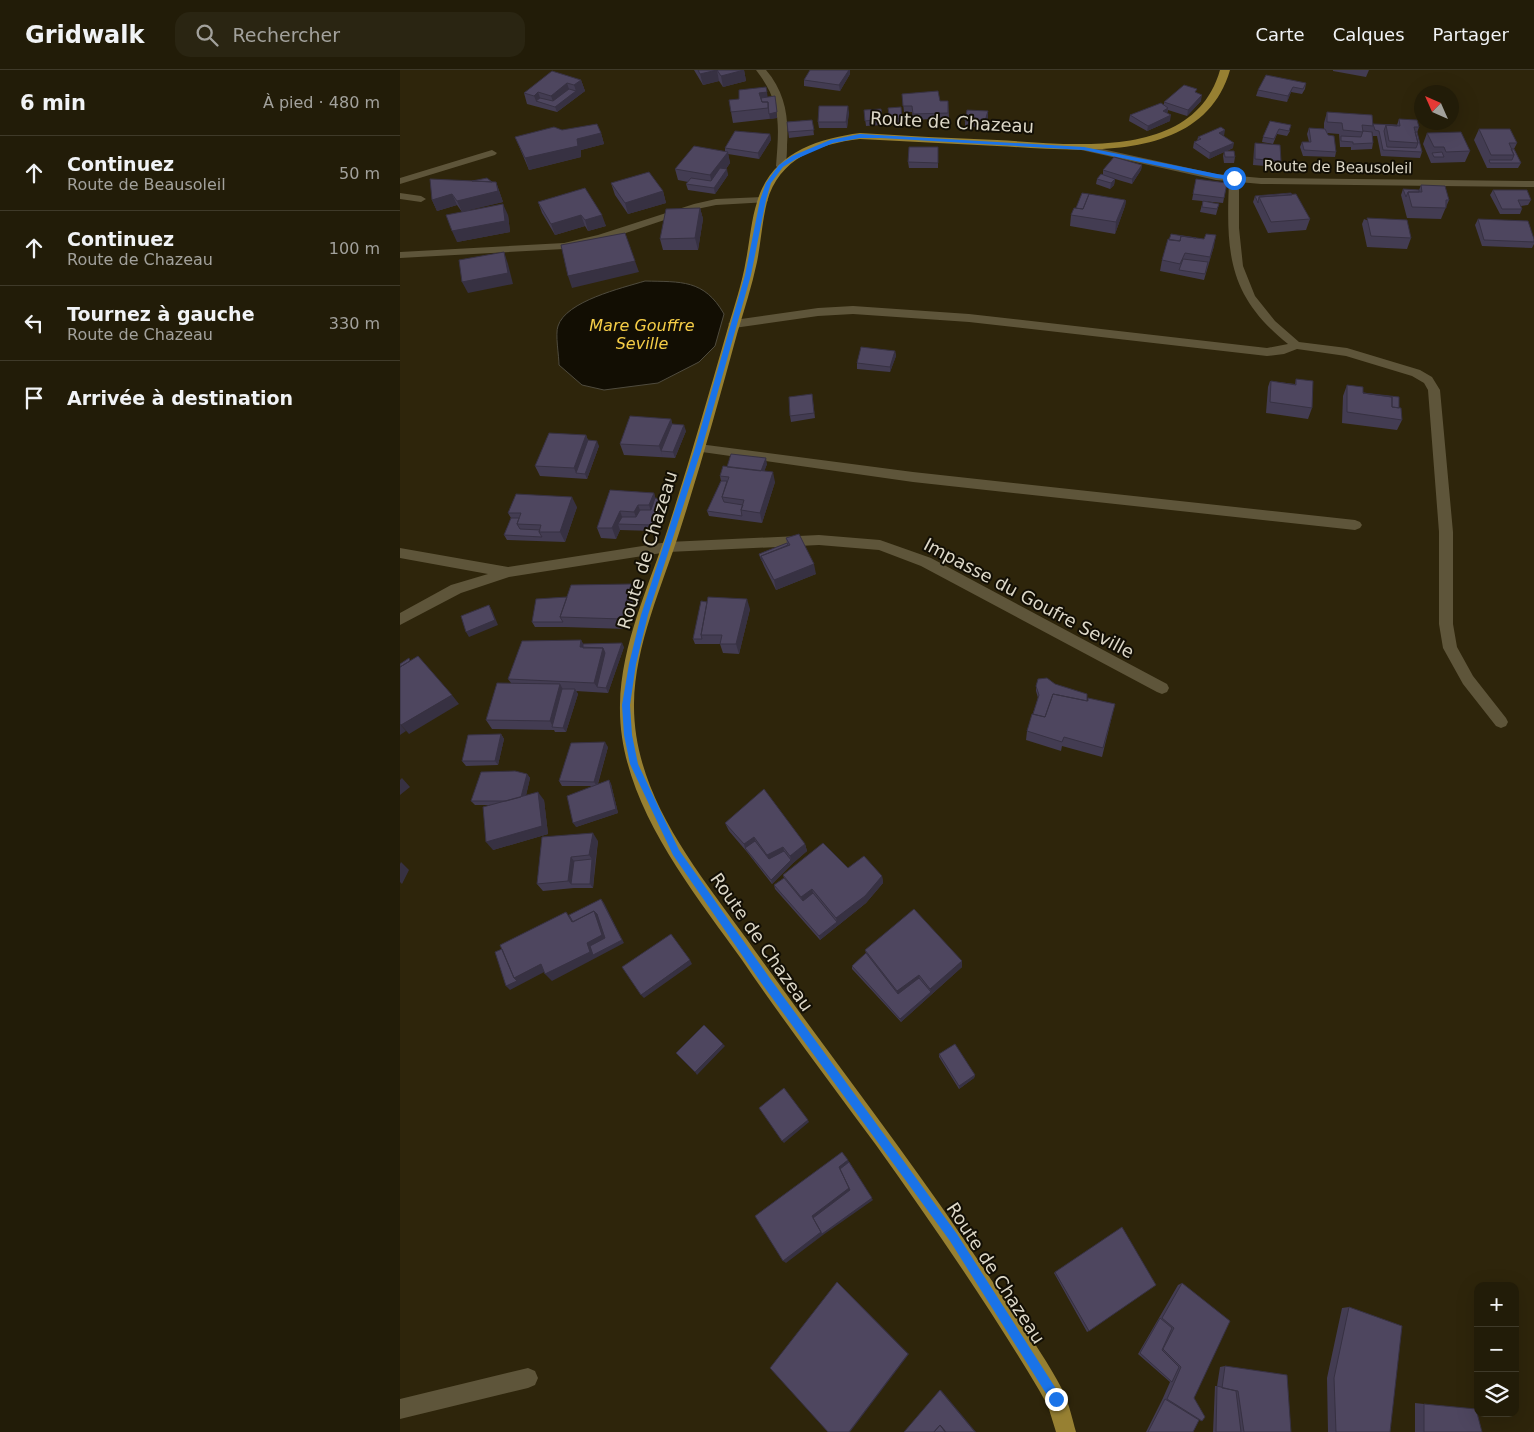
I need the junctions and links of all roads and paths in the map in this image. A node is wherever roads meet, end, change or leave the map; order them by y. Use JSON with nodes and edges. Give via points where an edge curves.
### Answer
{"nodes":[{"id":1,"x":761,"y":70,"type":"edge"},
{"id":2,"x":764,"y":70,"type":"edge"},
{"id":3,"x":1225,"y":70,"type":"edge"},
{"id":4,"x":771,"y":79,"type":"junction"},
{"id":5,"x":1084,"y":148,"type":"junction"},
{"id":6,"x":492,"y":153,"type":"dead end"},
{"id":7,"x":781,"y":166,"type":"junction"},
{"id":8,"x":1234,"y":178,"type":"junction"},
{"id":9,"x":400,"y":181,"type":"edge"},
{"id":10,"x":1534,"y":184,"type":"edge"},
{"id":11,"x":400,"y":196,"type":"edge"},
{"id":12,"x":421,"y":199,"type":"dead end"},
{"id":13,"x":763,"y":200,"type":"junction"},
{"id":14,"x":400,"y":255,"type":"edge"},
{"id":15,"x":734,"y":324,"type":"junction"},
{"id":16,"x":1296,"y":345,"type":"junction"},
{"id":17,"x":698,"y":448,"type":"junction"},
{"id":18,"x":1355,"y":525,"type":"dead end"},
{"id":19,"x":668,"y":547,"type":"junction"},
{"id":20,"x":400,"y":553,"type":"edge"},
{"id":21,"x":509,"y":572,"type":"junction"},
{"id":22,"x":400,"y":620,"type":"edge"},
{"id":23,"x":1162,"y":688,"type":"dead end"},
{"id":24,"x":1501,"y":722,"type":"dead end"},
{"id":25,"x":528,"y":1378,"type":"dead end"},
{"id":26,"x":400,"y":1409,"type":"edge"},
{"id":27,"x":1066,"y":1432,"type":"edge"}],
"edges":[{"from":1,"to":4,"type":"street"},
{"from":2,"to":4,"type":"street"},
{"from":3,"to":5,"type":"main road","name":"Route de Chazeau","via":[[1211,102],[1179,129],[1143,141]]},
{"from":4,"to":7,"type":"street","via":[[784,118]]},
{"from":5,"to":7,"type":"main road","name":"Route de Chazeau","via":[[860,136],[817,147]]},
{"from":5,"to":8,"type":"street","name":"Route de Beausoleil","via":[[1216,177]]},
{"from":6,"to":9,"type":"street"},
{"from":7,"to":13,"type":"main road","name":"Route de Chazeau","via":[[769,183]]},
{"from":8,"to":10,"type":"street","name":"Route de Beausoleil"},
{"from":8,"to":16,"type":"street","via":[[1234,228],[1240,277],[1258,307]]},
{"from":11,"to":12,"type":"street"},
{"from":13,"to":14,"type":"street","via":[[716,202],[694,207],[601,238],[564,246]]},
{"from":13,"to":15,"type":"main road","name":"Route de Chazeau"},
{"from":15,"to":16,"type":"street","via":[[853,310],[968,318],[1267,352]]},
{"from":15,"to":17,"type":"main road","name":"Route de Chazeau"},
{"from":16,"to":24,"type":"street","via":[[1347,352],[1416,373],[1428,380],[1434,390],[1446,532],[1446,624],[1450,648],[1468,680]]},
{"from":17,"to":18,"type":"street","via":[[913,478]]},
{"from":17,"to":19,"type":"main road","name":"Route de Chazeau"},
{"from":19,"to":21,"type":"street","name":"Impasse du Goufre Seville"},
{"from":19,"to":23,"type":"street","name":"Impasse du Goufre Seville","via":[[819,540],[880,546],[926,562]]},
{"from":19,"to":27,"type":"main road","name":"Route de Chazeau","via":[[644,615],[626,705],[634,764],[647,793],[681,860],[953,1238],[1056,1399]]},
{"from":20,"to":21,"type":"street"},
{"from":21,"to":22,"type":"street","via":[[456,590]]},
{"from":25,"to":26,"type":"street"}]}
